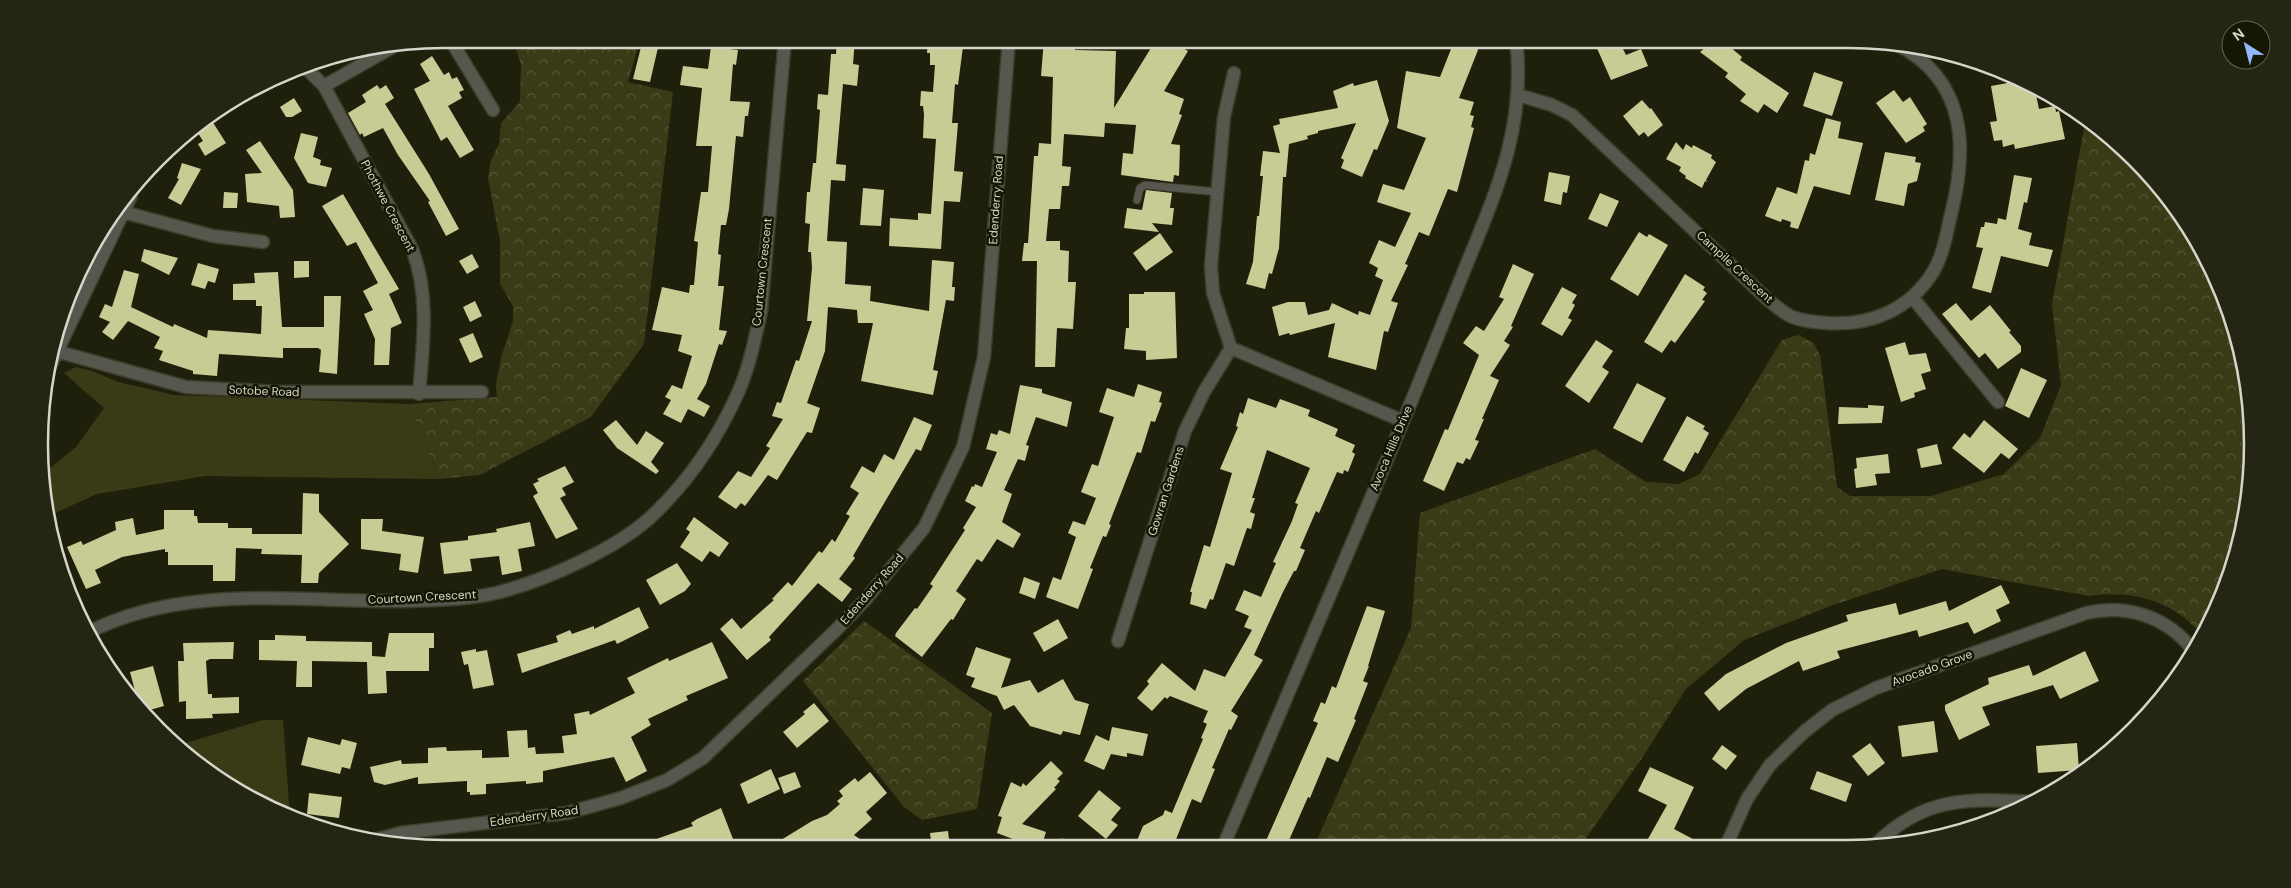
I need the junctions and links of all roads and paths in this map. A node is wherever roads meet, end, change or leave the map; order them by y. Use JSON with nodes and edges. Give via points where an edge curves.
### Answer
{"nodes":[{"id":1,"x":455,"y":48,"type":"edge"},
{"id":2,"x":784,"y":48,"type":"edge"},
{"id":3,"x":1007,"y":48,"type":"edge"},
{"id":4,"x":1517,"y":48,"type":"edge"},
{"id":5,"x":383,"y":52,"type":"edge"},
{"id":6,"x":1909,"y":53,"type":"edge"},
{"id":7,"x":310,"y":72,"type":"edge"},
{"id":8,"x":1234,"y":74,"type":"dead end"},
{"id":9,"x":324,"y":86,"type":"junction"},
{"id":10,"x":1518,"y":95,"type":"junction"},
{"id":11,"x":493,"y":110,"type":"dead end"},
{"id":12,"x":1218,"y":192,"type":"junction"},
{"id":13,"x":1137,"y":200,"type":"dead end"},
{"id":14,"x":123,"y":212,"type":"joint"},
{"id":15,"x":263,"y":242,"type":"dead end"},
{"id":16,"x":1912,"y":297,"type":"junction"},
{"id":17,"x":63,"y":335,"type":"edge"},
{"id":18,"x":1231,"y":348,"type":"junction"},
{"id":19,"x":58,"y":352,"type":"edge"},
{"id":20,"x":482,"y":392,"type":"dead end"},
{"id":21,"x":419,"y":394,"type":"junction"},
{"id":22,"x":1998,"y":402,"type":"dead end"},
{"id":23,"x":1403,"y":421,"type":"junction"},
{"id":24,"x":94,"y":629,"type":"edge"},
{"id":25,"x":1118,"y":641,"type":"dead end"},
{"id":26,"x":2188,"y":645,"type":"edge"},
{"id":27,"x":2019,"y":801,"type":"edge"},
{"id":28,"x":388,"y":836,"type":"edge"},
{"id":29,"x":1881,"y":839,"type":"edge"},
{"id":30,"x":1226,"y":840,"type":"edge"},
{"id":31,"x":1729,"y":840,"type":"edge"}],
"edges":[{"from":1,"to":11,"type":"street"},
{"from":2,"to":24,"type":"street","name":"Courtown Crescent","via":[[761,311],[752,352],[738,394],[717,435],[693,471],[654,515],[595,554],[546,577],[495,593],[401,601],[229,599],[162,606]]},
{"from":3,"to":28,"type":"street","name":"Edenderry Road","via":[[984,357],[962,447],[924,528],[837,629],[703,758],[667,780],[621,798],[567,813]]},
{"from":4,"to":10,"type":"street","name":"Avoca Hills Drive"},
{"from":5,"to":9,"type":"street"},
{"from":6,"to":16,"type":"street","name":"Campile Crescent","via":[[1936,75],[1952,102],[1961,131],[1962,158],[1959,184],[1941,254],[1934,271]]},
{"from":7,"to":9,"type":"street","name":"Phothwe Crescent"},
{"from":8,"to":12,"type":"street","via":[[1224,117]]},
{"from":9,"to":21,"type":"street","name":"Phothwe Crescent","via":[[419,265],[424,309]]},
{"from":10,"to":16,"type":"street","name":"Campile Crescent","via":[[1572,115],[1768,300],[1790,316],[1809,322],[1865,322],[1889,314]]},
{"from":10,"to":23,"type":"street","name":"Avoca Hills Drive","via":[[1511,145],[1496,192]]},
{"from":12,"to":13,"type":"lane","via":[[1145,185],[1140,188]]},
{"from":12,"to":18,"type":"street","via":[[1211,266],[1213,293]]},
{"from":14,"to":15,"type":"street","via":[[213,236]]},
{"from":14,"to":17,"type":"street"},
{"from":16,"to":22,"type":"street"},
{"from":18,"to":23,"type":"street"},
{"from":18,"to":25,"type":"street","name":"Gowran Gardens","via":[[1185,431]]},
{"from":19,"to":21,"type":"street","name":"Sotobe Road","via":[[186,387]]},
{"from":20,"to":21,"type":"street","name":"Sotobe Road"},
{"from":23,"to":30,"type":"street","name":"Avoca Hills Drive"},
{"from":26,"to":31,"type":"street","name":"Avocado Grove","via":[[2154,620],[2123,609],[2106,608],[1876,688],[1832,710],[1770,765],[1747,799]]},
{"from":27,"to":29,"type":"street","via":[[1954,801],[1926,808],[1899,822]]}]}
